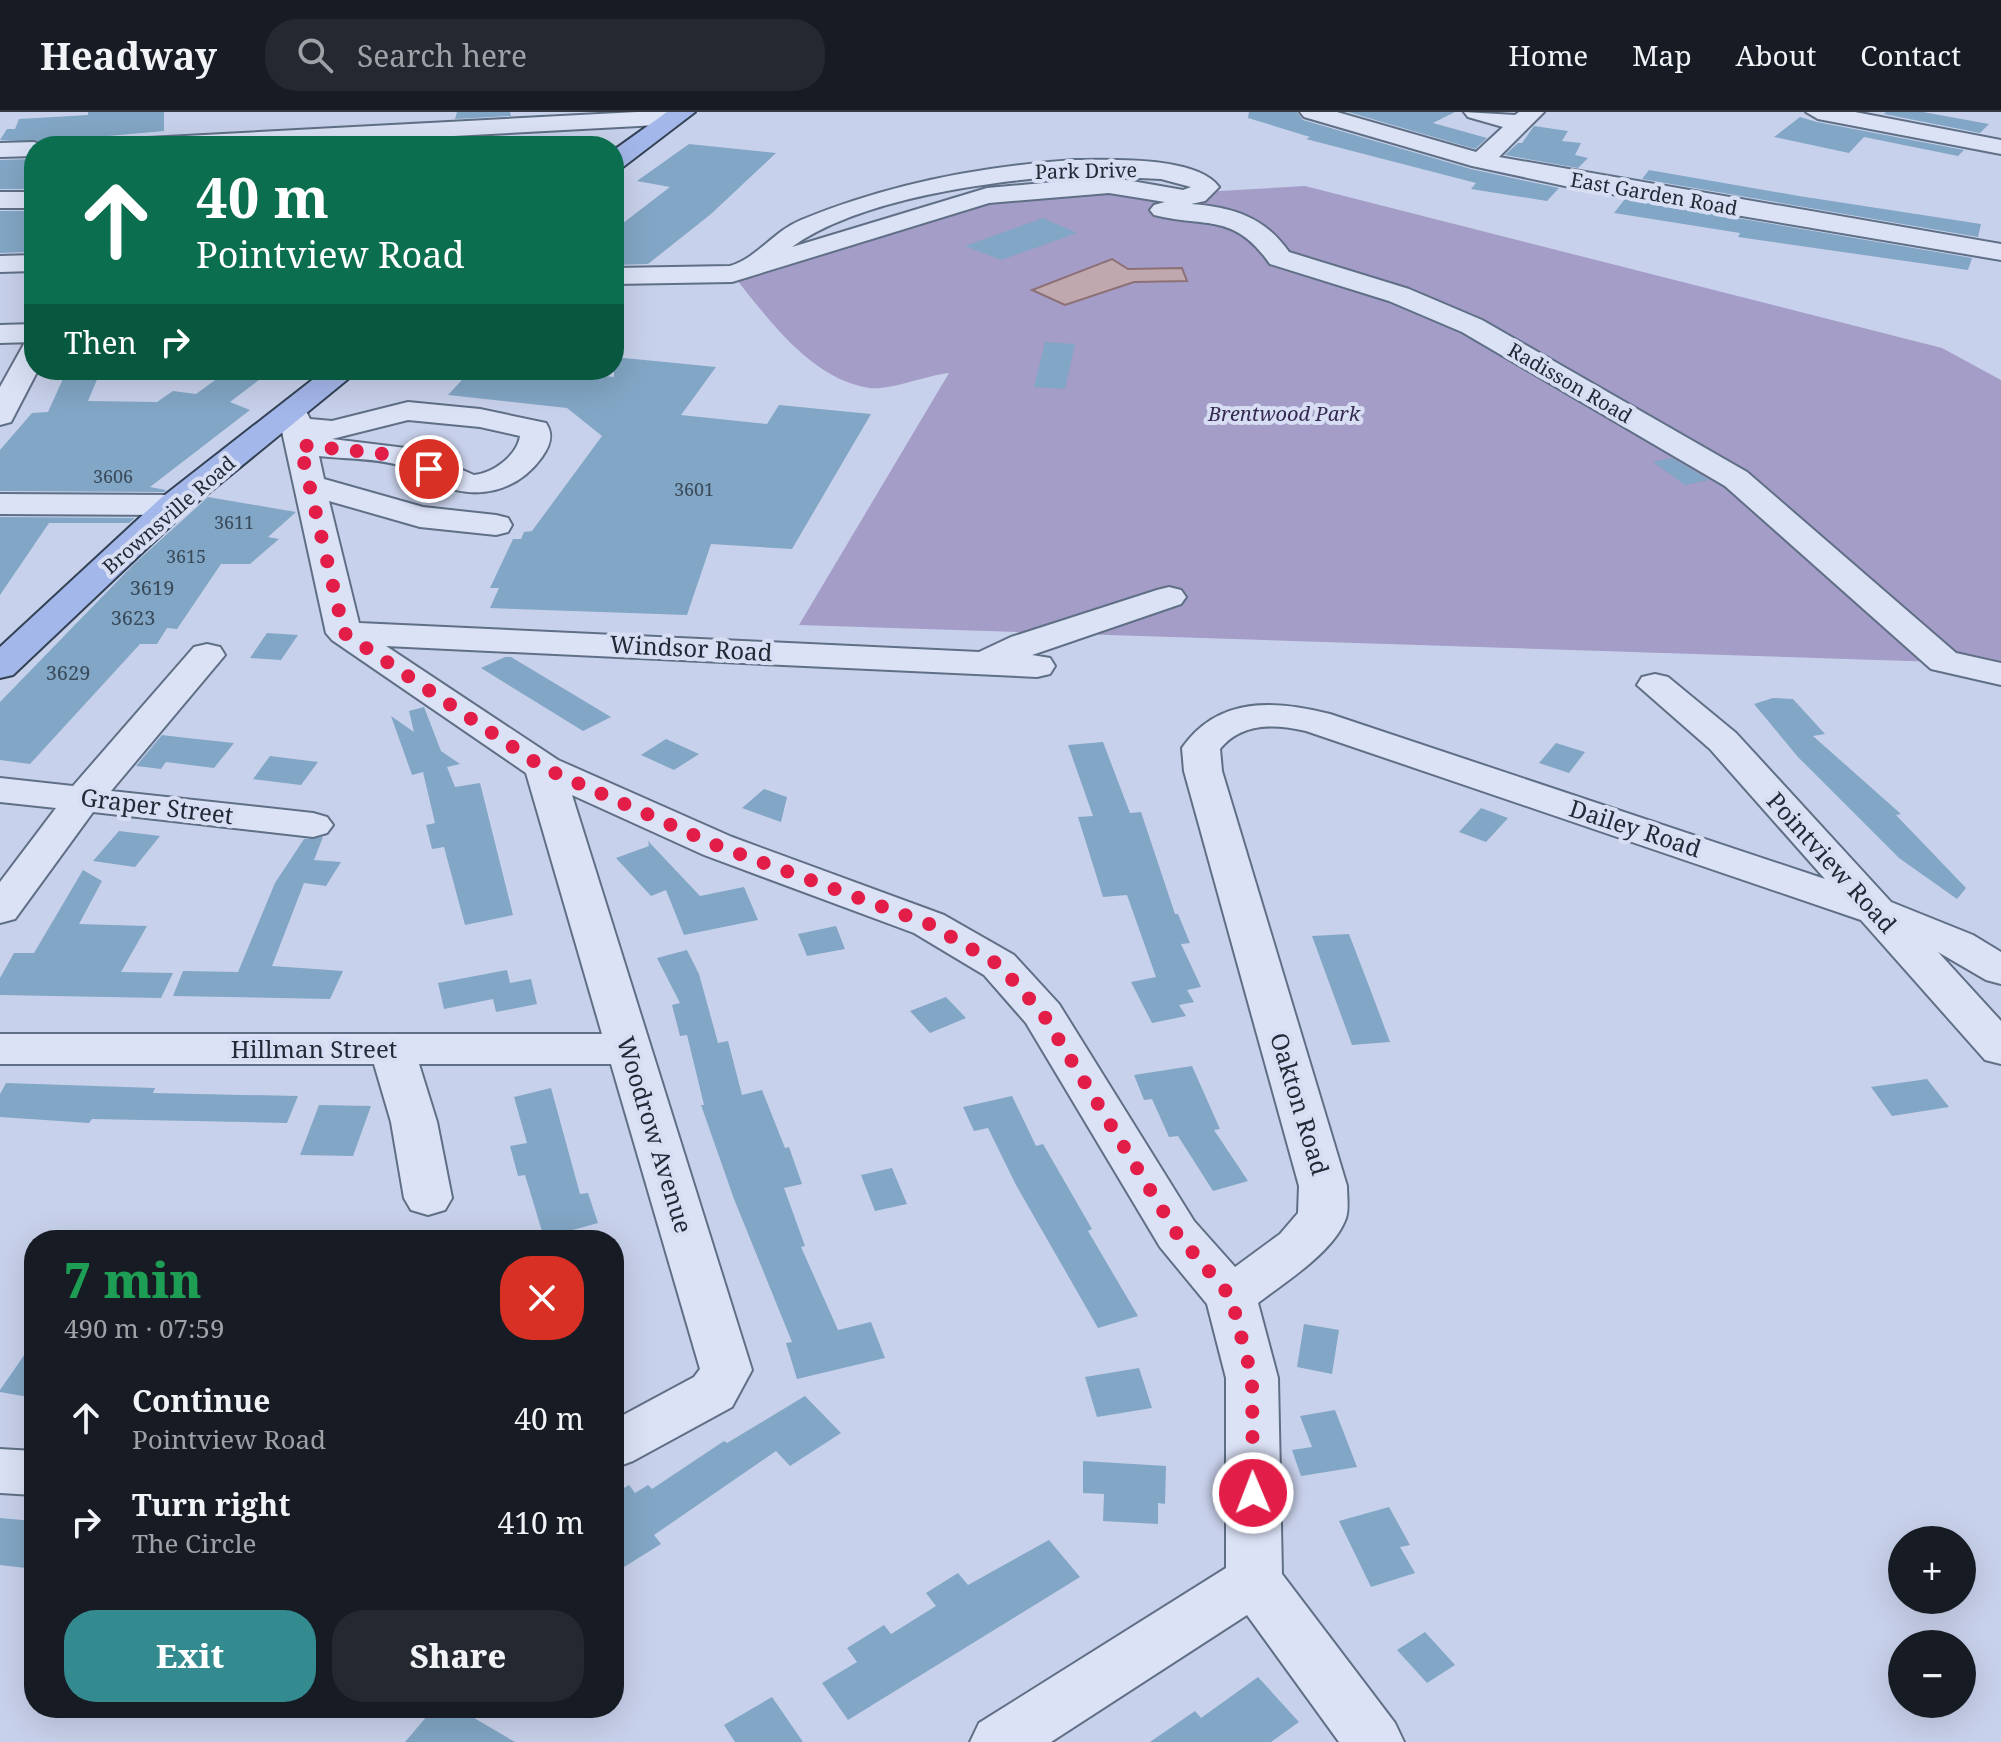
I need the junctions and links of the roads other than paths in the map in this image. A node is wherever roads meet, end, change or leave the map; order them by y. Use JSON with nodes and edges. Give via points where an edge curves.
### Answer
{"nodes":[{"id":1,"x":1312,"y":112,"type":"edge"},
{"id":2,"x":1476,"y":112,"type":"edge"},
{"id":3,"x":1818,"y":112,"type":"edge"},
{"id":4,"x":680,"y":114,"type":"edge"},
{"id":5,"x":1526,"y":118,"type":"edge"},
{"id":6,"x":301,"y":136,"type":"edge"},
{"id":7,"x":2001,"y":147,"type":"edge"},
{"id":8,"x":24,"y":149,"type":"edge"},
{"id":9,"x":0,"y":150,"type":"edge"},
{"id":10,"x":624,"y":155,"type":"edge"},
{"id":11,"x":1481,"y":161,"type":"junction"},
{"id":12,"x":1093,"y":185,"type":"junction"},
{"id":13,"x":0,"y":200,"type":"edge"},
{"id":14,"x":24,"y":200,"type":"edge"},
{"id":15,"x":2001,"y":252,"type":"edge"},
{"id":16,"x":24,"y":263,"type":"edge"},
{"id":17,"x":0,"y":264,"type":"edge"},
{"id":18,"x":755,"y":267,"type":"junction"},
{"id":19,"x":624,"y":276,"type":"edge"},
{"id":20,"x":24,"y":333,"type":"edge"},
{"id":21,"x":0,"y":334,"type":"edge"},
{"id":22,"x":24,"y":365,"type":"edge"},
{"id":23,"x":336,"y":380,"type":"edge"},
{"id":24,"x":8,"y":390,"type":"edge"},
{"id":25,"x":0,"y":416,"type":"edge"},
{"id":26,"x":296,"y":428,"type":"junction"},
{"id":27,"x":310,"y":485,"type":"junction"},
{"id":28,"x":0,"y":504,"type":"edge"},
{"id":29,"x":173,"y":505,"type":"junction"},
{"id":30,"x":496,"y":525,"type":"dead end"},
{"id":31,"x":1169,"y":597,"type":"dead end"},
{"id":32,"x":344,"y":633,"type":"junction"},
{"id":33,"x":207,"y":655,"type":"dead end"},
{"id":34,"x":983,"y":663,"type":"junction"},
{"id":35,"x":1037,"y":666,"type":"dead end"},
{"id":36,"x":0,"y":667,"type":"edge"},
{"id":37,"x":2001,"y":674,"type":"edge"},
{"id":38,"x":1655,"y":685,"type":"dead end"},
{"id":39,"x":1260,"y":715,"type":"joint"},
{"id":40,"x":544,"y":768,"type":"junction"},
{"id":41,"x":0,"y":790,"type":"edge"},
{"id":42,"x":84,"y":798,"type":"junction"},
{"id":43,"x":313,"y":825,"type":"dead end"},
{"id":44,"x":1870,"y":908,"type":"junction"},
{"id":45,"x":0,"y":910,"type":"edge"},
{"id":46,"x":2001,"y":970,"type":"edge"},
{"id":47,"x":0,"y":1049,"type":"edge"},
{"id":48,"x":627,"y":1049,"type":"junction"},
{"id":49,"x":2001,"y":1049,"type":"edge"},
{"id":50,"x":390,"y":1050,"type":"junction"},
{"id":51,"x":428,"y":1198,"type":"dead end"},
{"id":52,"x":1231,"y":1297,"type":"junction"},
{"id":53,"x":624,"y":1441,"type":"edge"},
{"id":54,"x":0,"y":1471,"type":"edge"},
{"id":55,"x":24,"y":1472,"type":"edge"},
{"id":56,"x":1254,"y":1580,"type":"junction"},
{"id":57,"x":1000,"y":1742,"type":"edge"},
{"id":58,"x":1374,"y":1742,"type":"edge"}],
"edges":[{"from":1,"to":11,"type":"street","name":"East Garden Road"},
{"from":2,"to":5,"type":"street"},
{"from":3,"to":7,"type":"street"},
{"from":4,"to":6,"type":"street"},
{"from":4,"to":10,"type":"main road"},
{"from":5,"to":11,"type":"street"},
{"from":8,"to":9,"type":"street"},
{"from":11,"to":15,"type":"street","name":"East Garden Road"},
{"from":12,"to":18,"type":"street","name":"Park Drive","via":[[987,196]]},
{"from":12,"to":18,"type":"street","name":"Park Drive","via":[[1131,187],[1169,198],[1196,196],[1206,187],[1194,178],[1123,167],[999,175],[814,224],[784,239]]},
{"from":12,"to":37,"type":"street","name":"Radisson Road","via":[[1117,200],[1246,223],[1269,240],[1279,258],[1386,291],[1472,326],[1736,479],[1944,661]]},
{"from":13,"to":14,"type":"street"},
{"from":16,"to":17,"type":"street"},
{"from":18,"to":19,"type":"street","name":"Park Drive","via":[[719,277]]},
{"from":20,"to":21,"type":"street"},
{"from":22,"to":24,"type":"street"},
{"from":23,"to":26,"type":"main road","name":"Brownsville Road"},
{"from":24,"to":25,"type":"street"},
{"from":26,"to":26,"type":"street","via":[[403,456],[442,477],[467,483],[504,477],[537,441],[535,430],[517,423],[408,411],[332,430]]},
{"from":26,"to":27,"type":"street"},
{"from":26,"to":29,"type":"main road","name":"Brownsville Road"},
{"from":27,"to":30,"type":"street","via":[[420,517]]},
{"from":27,"to":32,"type":"street"},
{"from":28,"to":29,"type":"street"},
{"from":29,"to":36,"type":"main road","name":"Brownsville Road"},
{"from":31,"to":34,"type":"street"},
{"from":32,"to":34,"type":"street","name":"Windsor Road"},
{"from":32,"to":40,"type":"street"},
{"from":33,"to":42,"type":"street"},
{"from":34,"to":35,"type":"street","name":"Windsor Road"},
{"from":38,"to":44,"type":"street","name":"Pointview Road","via":[[1723,741]]},
{"from":39,"to":44,"type":"street","name":"Dailey Road","via":[[1317,722]]},
{"from":39,"to":52,"type":"street","name":"Oakton Road","via":[[1223,723],[1210,734],[1201,748],[1203,771],[1323,1186],[1322,1217],[1297,1247]]},
{"from":40,"to":48,"type":"street","name":"Woodrow Avenue"},
{"from":40,"to":52,"type":"street","via":[[718,846],[929,924],[999,965],[1043,1014],[1177,1234]]},
{"from":41,"to":42,"type":"street","name":"Graper Street"},
{"from":42,"to":43,"type":"street","name":"Graper Street"},
{"from":42,"to":45,"type":"street"},
{"from":44,"to":46,"type":"street","name":"Dailey Road","via":[[1958,945]]},
{"from":44,"to":49,"type":"street","name":"Pointview Road"},
{"from":47,"to":50,"type":"street","name":"Hillman Street"},
{"from":48,"to":50,"type":"street","name":"Hillman Street"},
{"from":48,"to":53,"type":"street","name":"Woodrow Avenue","via":[[726,1370],[713,1392]]},
{"from":50,"to":51,"type":"street","via":[[413,1118]]},
{"from":52,"to":56,"type":"street","via":[[1252,1378]]},
{"from":54,"to":55,"type":"street"},
{"from":56,"to":57,"type":"street"},
{"from":56,"to":58,"type":"street"}]}
